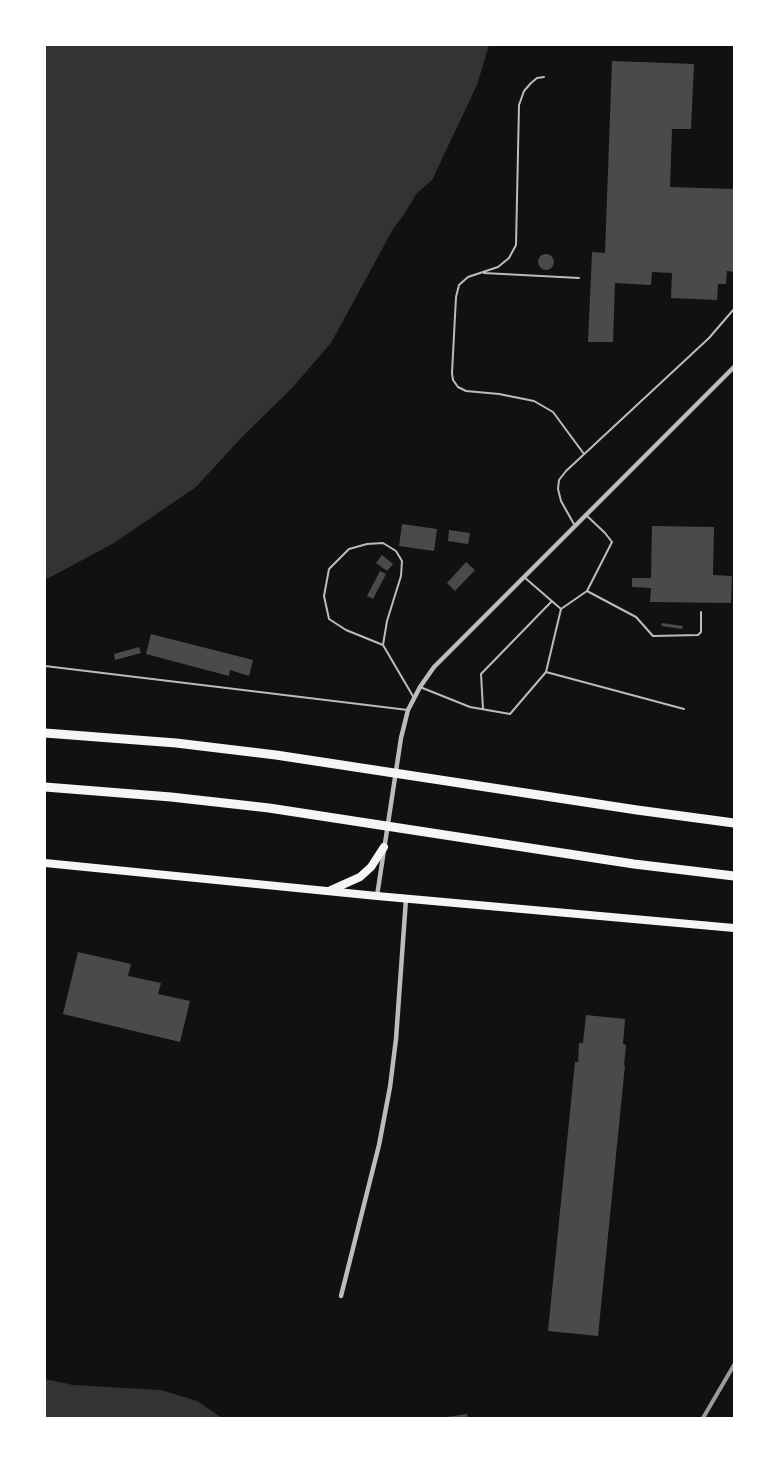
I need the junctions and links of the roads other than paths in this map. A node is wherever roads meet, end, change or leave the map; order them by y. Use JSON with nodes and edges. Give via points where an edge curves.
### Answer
{"nodes":[{"id":1,"x":544,"y":77,"type":"dead end"},
{"id":2,"x":481,"y":273,"type":"junction"},
{"id":3,"x":579,"y":278,"type":"dead end"},
{"id":4,"x":734,"y":309,"type":"edge"},
{"id":5,"x":734,"y":367,"type":"edge"},
{"id":6,"x":584,"y":454,"type":"junction"},
{"id":7,"x":586,"y":516,"type":"junction"},
{"id":8,"x":575,"y":526,"type":"junction"},
{"id":9,"x":524,"y":577,"type":"junction"},
{"id":10,"x":587,"y":591,"type":"junction"},
{"id":11,"x":552,"y":601,"type":"junction"},
{"id":12,"x":561,"y":609,"type":"junction"},
{"id":13,"x":701,"y":612,"type":"dead end"},
{"id":14,"x":383,"y":645,"type":"junction"},
{"id":15,"x":45,"y":666,"type":"edge"},
{"id":16,"x":546,"y":672,"type":"junction"},
{"id":17,"x":420,"y":687,"type":"junction"},
{"id":18,"x":414,"y":698,"type":"junction"},
{"id":19,"x":483,"y":709,"type":"junction"},
{"id":20,"x":684,"y":709,"type":"dead end"},
{"id":21,"x":408,"y":710,"type":"junction"},
{"id":22,"x":45,"y":733,"type":"edge"},
{"id":23,"x":45,"y":787,"type":"edge"},
{"id":24,"x":734,"y":822,"type":"edge"},
{"id":25,"x":384,"y":847,"type":"junction"},
{"id":26,"x":45,"y":860,"type":"edge"},
{"id":27,"x":734,"y":876,"type":"edge"},
{"id":28,"x":327,"y":891,"type":"junction"},
{"id":29,"x":377,"y":896,"type":"junction"},
{"id":30,"x":406,"y":898,"type":"junction"},
{"id":31,"x":734,"y":928,"type":"edge"},
{"id":32,"x":341,"y":1296,"type":"dead end"}],
"edges":[{"from":1,"to":2,"type":"lane","via":[[531,83],[519,105],[516,245],[510,258]]},
{"from":2,"to":3,"type":"lane"},
{"from":2,"to":6,"type":"lane","via":[[459,285],[453,380],[466,391],[534,401],[553,412]]},
{"from":4,"to":6,"type":"lane","via":[[710,338]]},
{"from":5,"to":7,"type":"street"},
{"from":6,"to":8,"type":"lane","via":[[559,480],[561,501]]},
{"from":7,"to":8,"type":"street"},
{"from":7,"to":10,"type":"lane","via":[[612,542]]},
{"from":8,"to":9,"type":"street"},
{"from":9,"to":11,"type":"lane"},
{"from":9,"to":17,"type":"street","via":[[434,667]]},
{"from":10,"to":12,"type":"lane"},
{"from":10,"to":13,"type":"lane","via":[[636,617],[653,636],[698,635]]},
{"from":11,"to":12,"type":"lane"},
{"from":11,"to":19,"type":"lane","via":[[481,674]]},
{"from":12,"to":16,"type":"lane"},
{"from":14,"to":14,"type":"lane","via":[[402,561],[396,551],[383,543],[367,544],[349,549],[329,569],[324,596],[329,619]]},
{"from":14,"to":18,"type":"lane"},
{"from":15,"to":21,"type":"lane"},
{"from":16,"to":19,"type":"lane","via":[[510,714]]},
{"from":16,"to":20,"type":"lane"},
{"from":17,"to":18,"type":"street"},
{"from":17,"to":19,"type":"lane"},
{"from":18,"to":21,"type":"street"},
{"from":21,"to":25,"type":"street"},
{"from":22,"to":24,"type":"highway","via":[[276,755]]},
{"from":23,"to":27,"type":"highway","via":[[269,808]]},
{"from":25,"to":28,"type":"main road","via":[[360,877]]},
{"from":25,"to":29,"type":"street"},
{"from":26,"to":28,"type":"main road"},
{"from":28,"to":29,"type":"main road"},
{"from":29,"to":30,"type":"main road"},
{"from":30,"to":31,"type":"main road"},
{"from":30,"to":32,"type":"street","via":[[390,1087]]}]}
